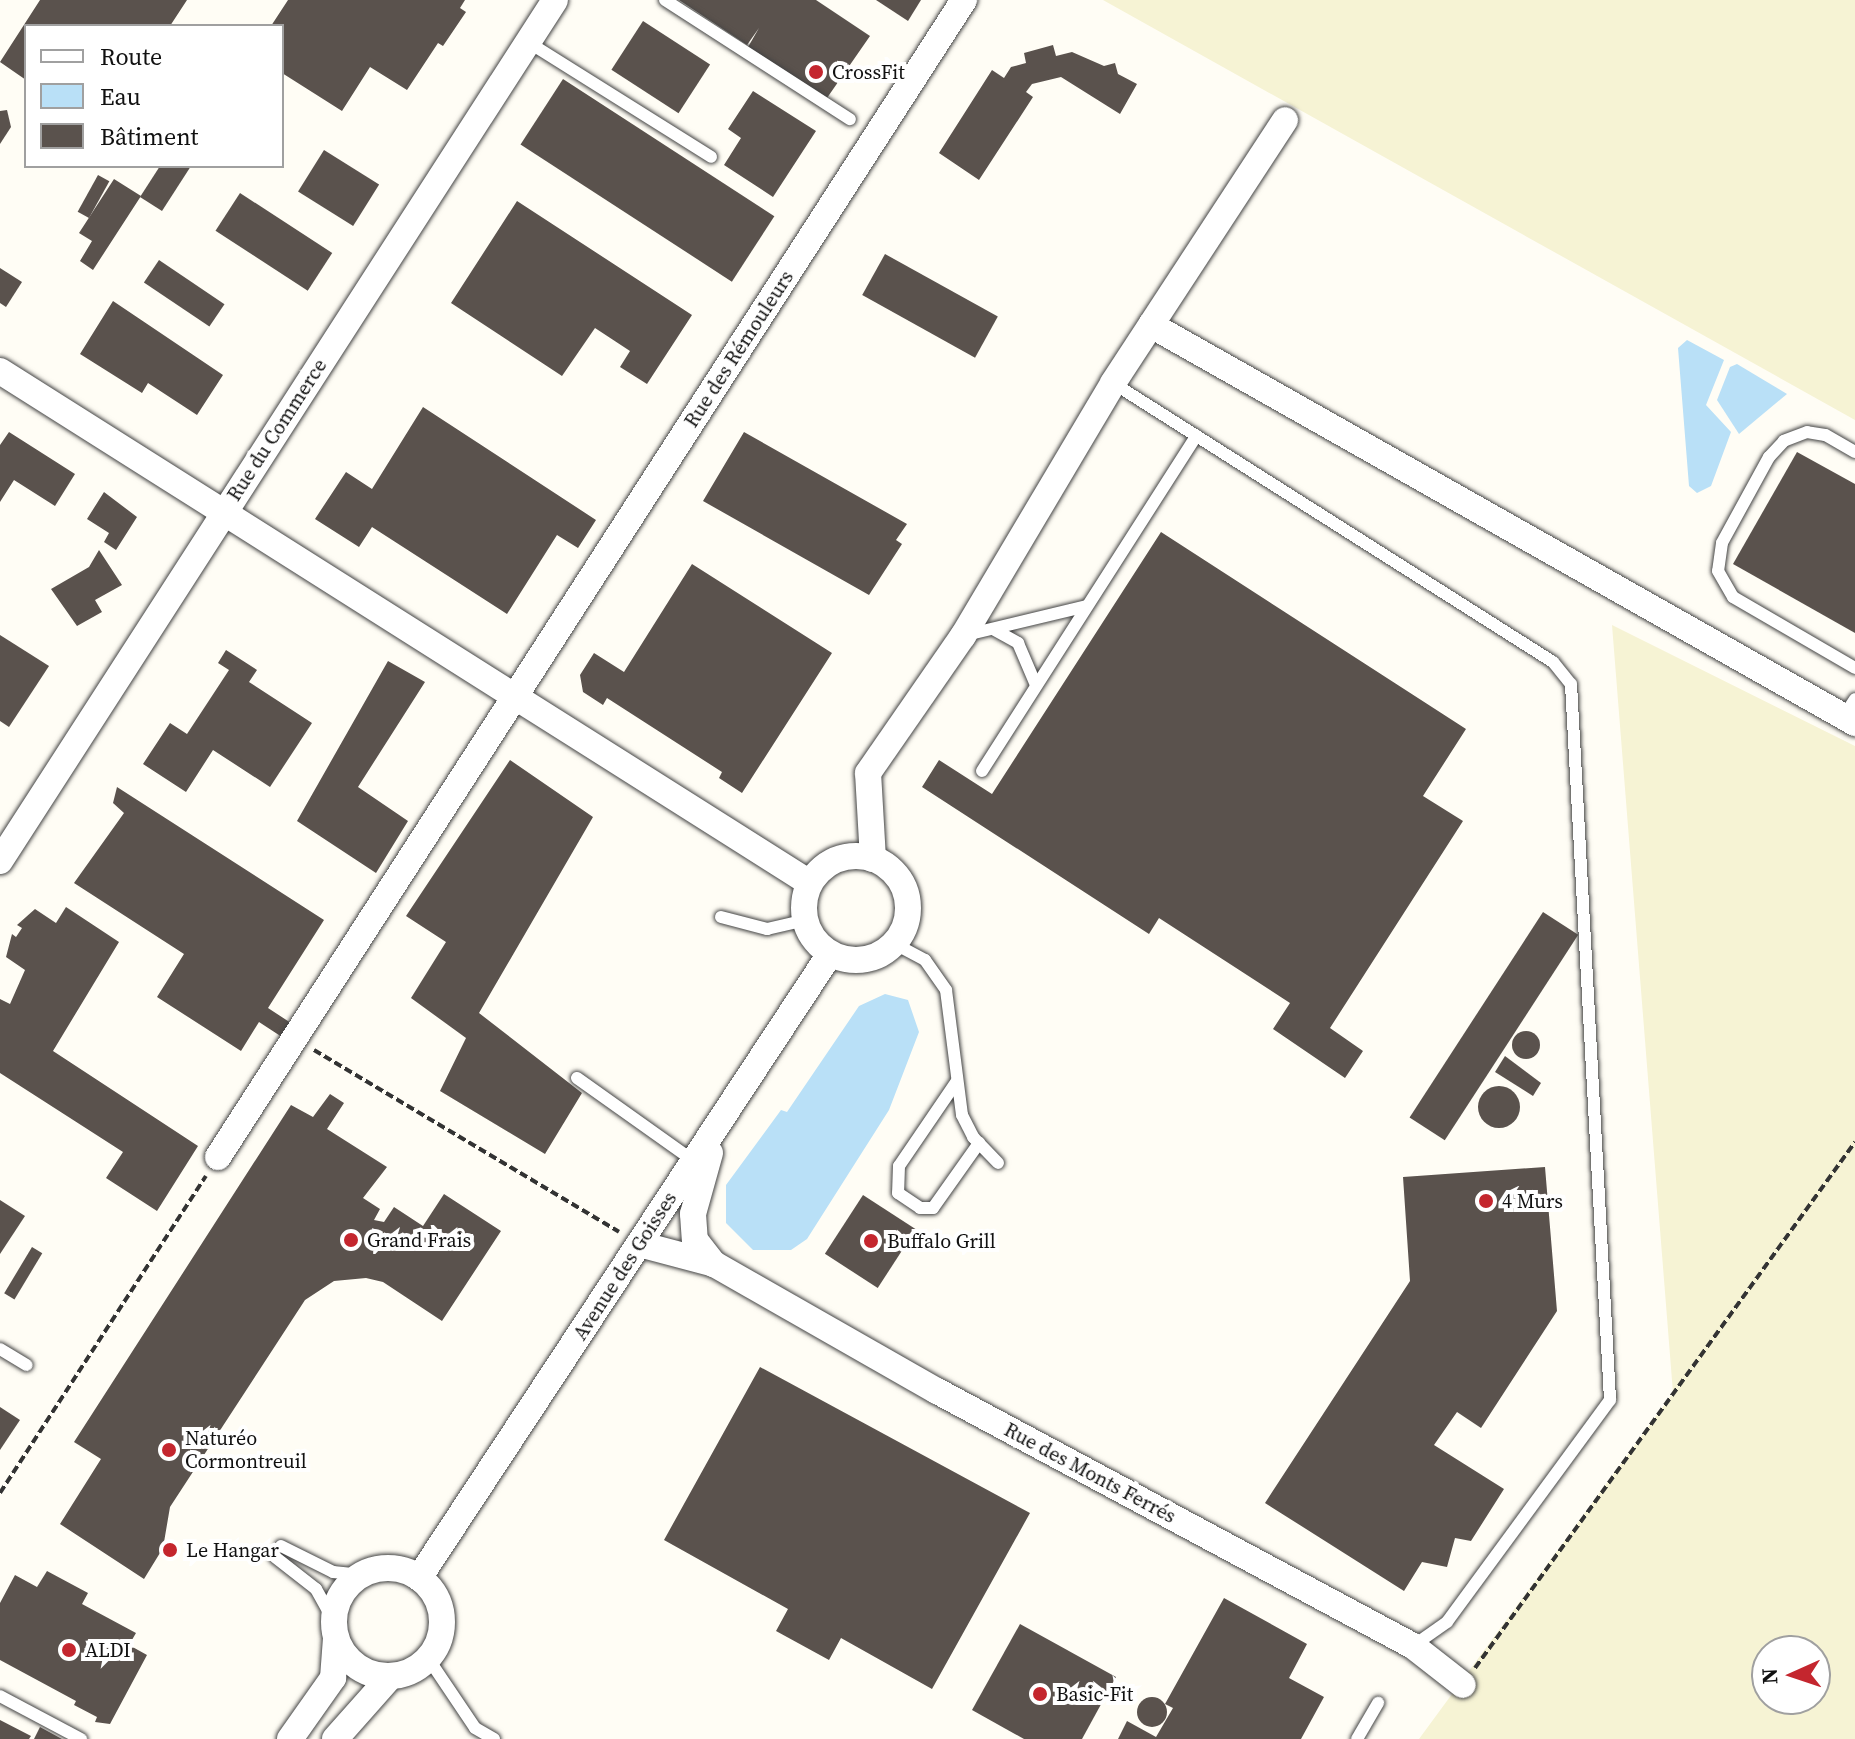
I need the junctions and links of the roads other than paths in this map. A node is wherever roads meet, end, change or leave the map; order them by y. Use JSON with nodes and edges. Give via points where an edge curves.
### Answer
{"nodes":[{"id":1,"x":555,"y":0,"type":"edge"},
{"id":2,"x":665,"y":0,"type":"edge"},
{"id":3,"x":964,"y":0,"type":"edge"},
{"id":4,"x":528,"y":42,"type":"junction"},
{"id":5,"x":850,"y":119,"type":"dead end"},
{"id":6,"x":1285,"y":120,"type":"dead end"},
{"id":7,"x":711,"y":157,"type":"dead end"},
{"id":8,"x":1151,"y":325,"type":"junction"},
{"id":9,"x":0,"y":371,"type":"edge"},
{"id":10,"x":1113,"y":383,"type":"junction"},
{"id":11,"x":1196,"y":436,"type":"junction"},
{"id":12,"x":1855,"y":452,"type":"edge"},
{"id":13,"x":223,"y":515,"type":"junction"},
{"id":14,"x":1087,"y":606,"type":"junction"},
{"id":15,"x":993,"y":629,"type":"junction"},
{"id":16,"x":963,"y":636,"type":"junction"},
{"id":17,"x":1855,"y":668,"type":"edge"},
{"id":18,"x":1036,"y":685,"type":"junction"},
{"id":19,"x":514,"y":698,"type":"junction"},
{"id":20,"x":1851,"y":713,"type":"edge"},
{"id":21,"x":982,"y":771,"type":"dead end"},
{"id":22,"x":873,"y":859,"type":"junction"},
{"id":23,"x":0,"y":861,"type":"edge"},
{"id":24,"x":810,"y":883,"type":"junction"},
{"id":25,"x":721,"y":917,"type":"dead end"},
{"id":26,"x":806,"y":920,"type":"junction"},
{"id":27,"x":895,"y":944,"type":"junction"},
{"id":28,"x":830,"y":954,"type":"junction"},
{"id":29,"x":577,"y":1078,"type":"dead end"},
{"id":30,"x":957,"y":1081,"type":"junction"},
{"id":31,"x":719,"y":1123,"type":"junction"},
{"id":32,"x":979,"y":1143,"type":"junction"},
{"id":33,"x":218,"y":1157,"type":"road end"},
{"id":34,"x":694,"y":1161,"type":"junction"},
{"id":35,"x":998,"y":1163,"type":"dead end"},
{"id":36,"x":639,"y":1244,"type":"junction"},
{"id":37,"x":714,"y":1264,"type":"junction"},
{"id":38,"x":0,"y":1349,"type":"edge"},
{"id":39,"x":27,"y":1365,"type":"dead end"},
{"id":40,"x":362,"y":1575,"type":"junction"},
{"id":41,"x":419,"y":1578,"type":"junction"},
{"id":42,"x":335,"y":1630,"type":"junction"},
{"id":43,"x":1413,"y":1646,"type":"junction"},
{"id":44,"x":428,"y":1658,"type":"junction"},
{"id":45,"x":391,"y":1676,"type":"junction"},
{"id":46,"x":1463,"y":1685,"type":"road end"},
{"id":47,"x":0,"y":1696,"type":"edge"},
{"id":48,"x":1378,"y":1703,"type":"dead end"},
{"id":49,"x":81,"y":1739,"type":"edge"},
{"id":50,"x":290,"y":1739,"type":"edge"},
{"id":51,"x":335,"y":1739,"type":"edge"},
{"id":52,"x":494,"y":1739,"type":"edge"},
{"id":53,"x":1357,"y":1739,"type":"edge"}],
"edges":[{"from":1,"to":4,"type":"street","name":"Rue du Commerce"},
{"from":2,"to":5,"type":"lane"},
{"from":3,"to":19,"type":"street","name":"Rue des Rémouleurs"},
{"from":4,"to":7,"type":"lane"},
{"from":4,"to":13,"type":"street","name":"Rue du Commerce"},
{"from":6,"to":8,"type":"street"},
{"from":8,"to":10,"type":"street"},
{"from":8,"to":20,"type":"street"},
{"from":9,"to":13,"type":"street"},
{"from":10,"to":11,"type":"lane"},
{"from":10,"to":16,"type":"street"},
{"from":11,"to":14,"type":"lane"},
{"from":11,"to":43,"type":"lane","via":[[1553,662],[1571,684],[1610,1400],[1447,1622]]},
{"from":12,"to":17,"type":"lane","via":[[1825,435],[1807,432],[1784,441],[1769,457],[1722,543],[1718,571],[1733,597]]},
{"from":13,"to":19,"type":"street"},
{"from":13,"to":23,"type":"street","name":"Rue du Commerce"},
{"from":14,"to":15,"type":"lane"},
{"from":14,"to":18,"type":"lane"},
{"from":15,"to":16,"type":"lane"},
{"from":15,"to":18,"type":"lane","via":[[1018,643]]},
{"from":16,"to":22,"type":"street","via":[[868,773]]},
{"from":18,"to":21,"type":"lane"},
{"from":19,"to":24,"type":"street"},
{"from":19,"to":33,"type":"street","name":"Rue des Rémouleurs"},
{"from":22,"to":24,"type":"street","via":[[844,857]]},
{"from":22,"to":27,"type":"street","via":[[888,867],[907,895],[905,929]]},
{"from":24,"to":26,"type":"street"},
{"from":25,"to":26,"type":"lane","via":[[767,929]]},
{"from":26,"to":28,"type":"street"},
{"from":27,"to":28,"type":"street","via":[[865,960]]},
{"from":27,"to":30,"type":"lane","via":[[925,960],[946,990]]},
{"from":28,"to":31,"type":"street","name":"Avenue des Goisses"},
{"from":29,"to":34,"type":"lane"},
{"from":30,"to":32,"type":"lane","via":[[962,1115]]},
{"from":30,"to":32,"type":"lane","via":[[899,1166],[898,1193],[920,1208],[933,1208]]},
{"from":31,"to":34,"type":"street","name":"Avenue des Goisses"},
{"from":31,"to":37,"type":"street","name":"Rue des Monts Ferrés","via":[[693,1214],[695,1240]]},
{"from":32,"to":35,"type":"lane"},
{"from":34,"to":36,"type":"street","name":"Avenue des Goisses"},
{"from":36,"to":37,"type":"street","name":"Rue des Monts Ferrés"},
{"from":36,"to":41,"type":"street","name":"Avenue des Goisses"},
{"from":37,"to":43,"type":"street","name":"Rue des Monts Ferrés","via":[[937,1391]]},
{"from":38,"to":39,"type":"lane"},
{"from":40,"to":41,"type":"street","via":[[391,1568]]},
{"from":40,"to":42,"type":"street","via":[[341,1594]]},
{"from":40,"to":42,"type":"lane","via":[[333,1572],[278,1552],[316,1589]]},
{"from":41,"to":44,"type":"street","via":[[440,1607],[442,1625]]},
{"from":42,"to":45,"type":"street","via":[[357,1667]]},
{"from":42,"to":50,"type":"street","via":[[333,1678]]},
{"from":43,"to":46,"type":"street","name":"Rue des Monts Ferrés"},
{"from":44,"to":45,"type":"street"},
{"from":44,"to":52,"type":"lane","via":[[475,1728]]},
{"from":45,"to":51,"type":"street"},
{"from":47,"to":49,"type":"lane"},
{"from":48,"to":53,"type":"lane"}]}
